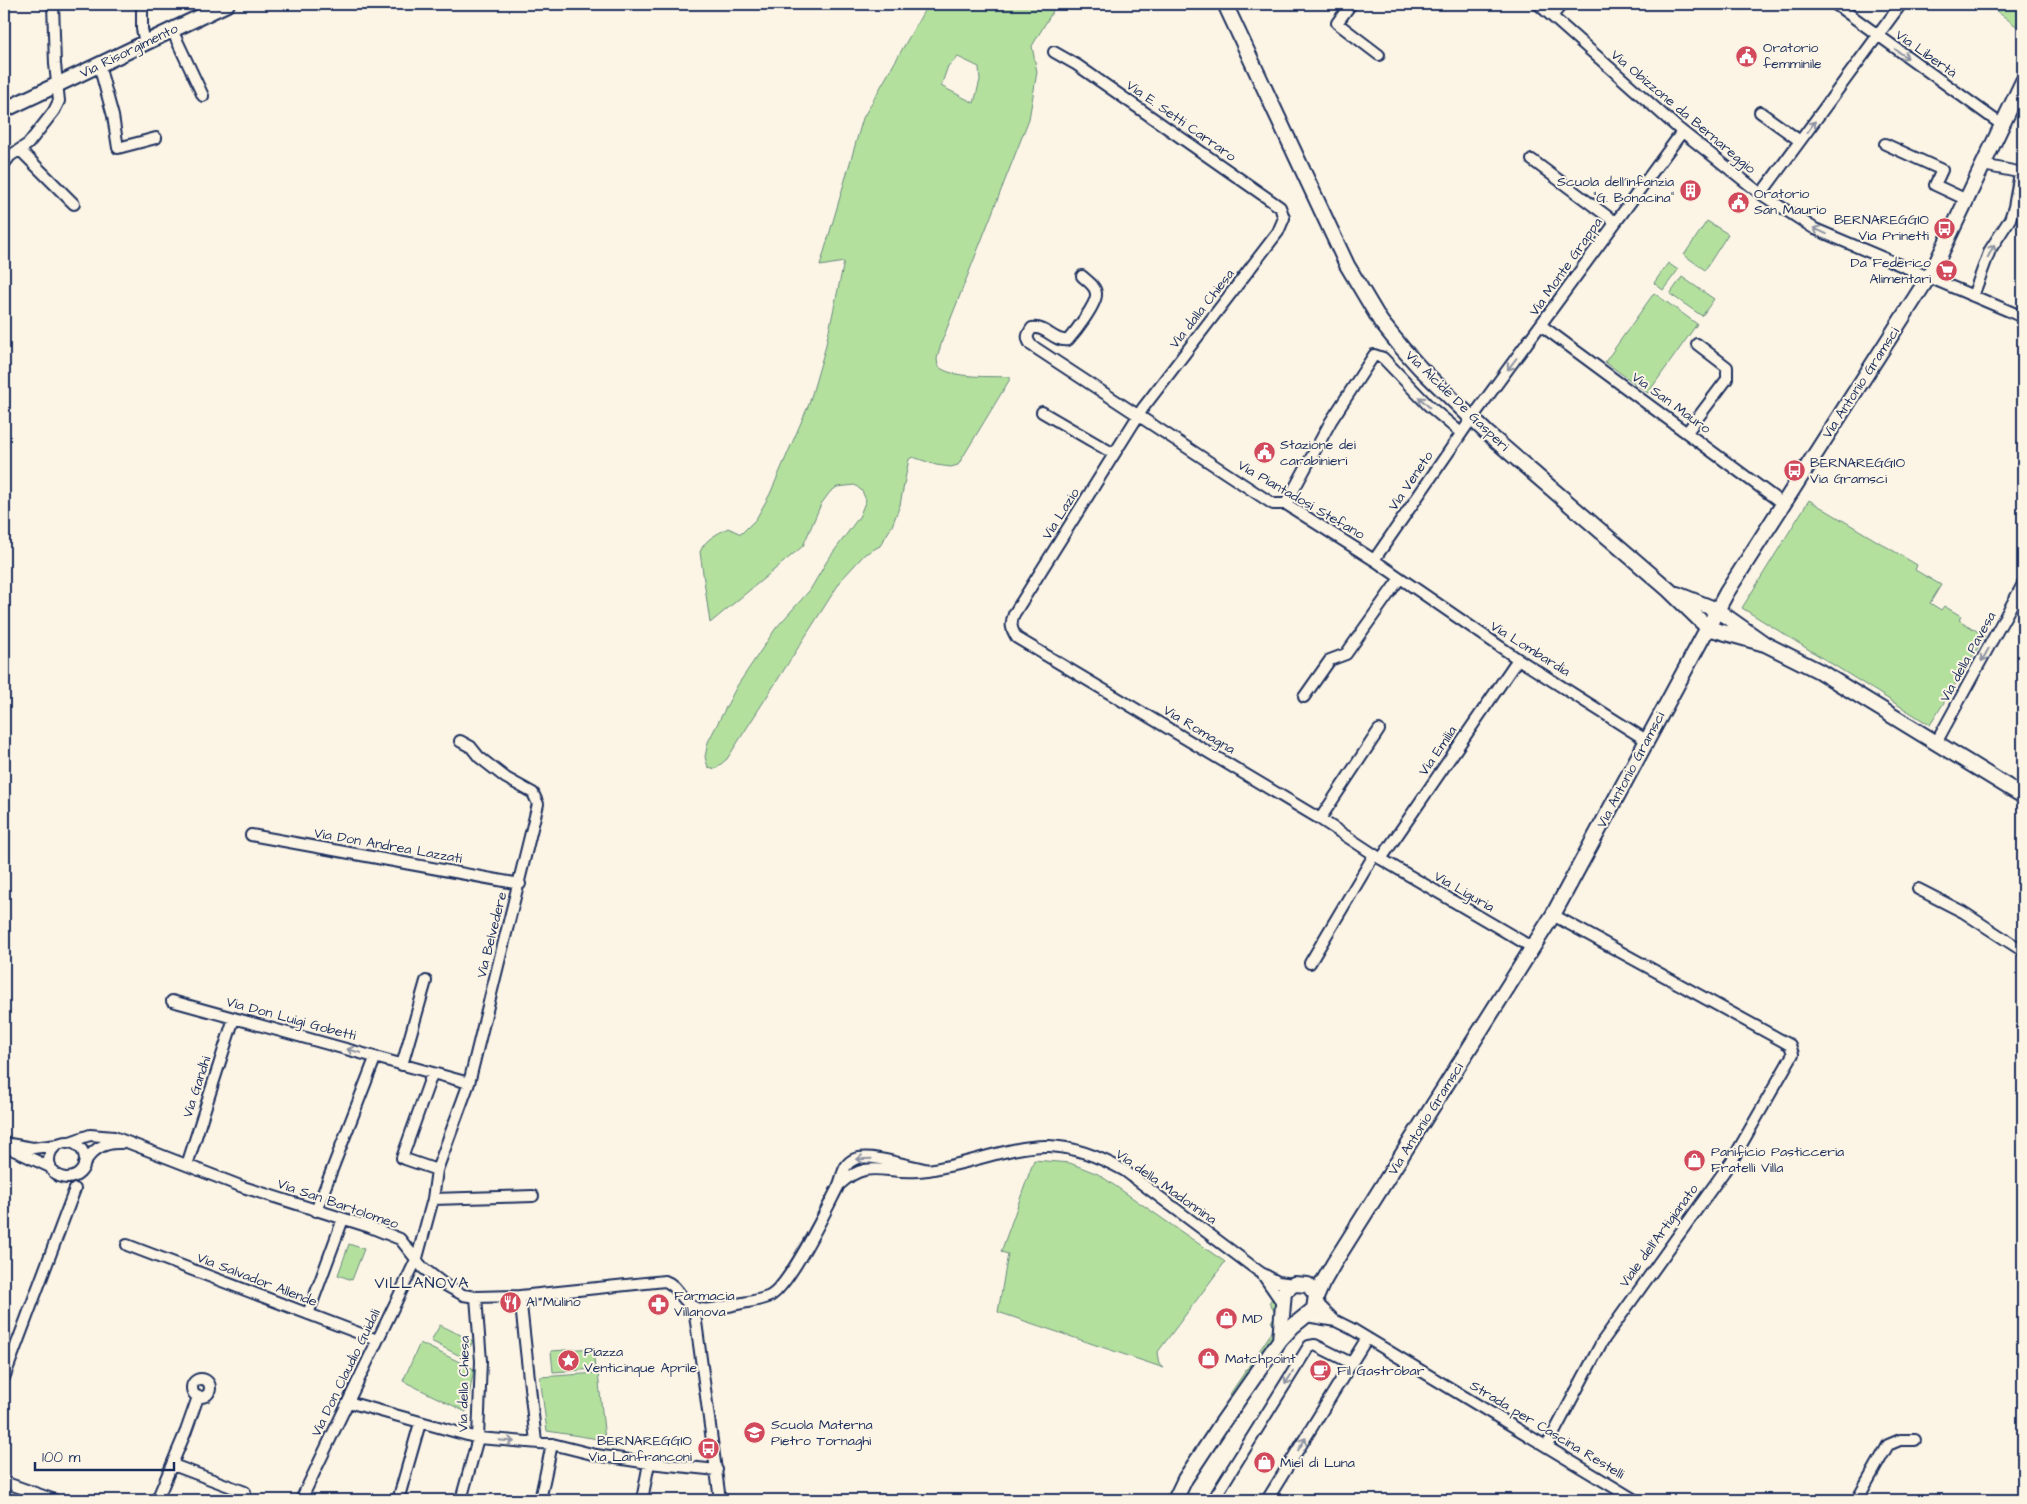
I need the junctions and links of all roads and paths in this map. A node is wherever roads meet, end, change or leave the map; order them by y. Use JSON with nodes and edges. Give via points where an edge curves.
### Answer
{"nodes":[{"id":1,"x":53,"y":4,"type":"edge"},
{"id":2,"x":142,"y":4,"type":"edge"},
{"id":3,"x":227,"y":4,"type":"edge"},
{"id":4,"x":1225,"y":4,"type":"edge"},
{"id":5,"x":1351,"y":4,"type":"edge"},
{"id":6,"x":1538,"y":4,"type":"edge"},
{"id":7,"x":1562,"y":4,"type":"edge"},
{"id":8,"x":1835,"y":4,"type":"edge"},
{"id":9,"x":1901,"y":4,"type":"edge"},
{"id":10,"x":1552,"y":16,"type":"junction"},
{"id":11,"x":172,"y":30,"type":"junction"},
{"id":12,"x":1877,"y":36,"type":"junction"},
{"id":13,"x":145,"y":43,"type":"junction"},
{"id":14,"x":1054,"y":52,"type":"dead end"},
{"id":15,"x":1379,"y":55,"type":"dead end"},
{"id":16,"x":99,"y":65,"type":"junction"},
{"id":17,"x":2023,"y":81,"type":"edge"},
{"id":18,"x":58,"y":85,"type":"junction"},
{"id":19,"x":203,"y":96,"type":"dead end"},
{"id":20,"x":4,"y":110,"type":"edge"},
{"id":21,"x":1760,"y":112,"type":"dead end"},
{"id":22,"x":2002,"y":125,"type":"junction"},
{"id":23,"x":1682,"y":132,"type":"junction"},
{"id":24,"x":156,"y":138,"type":"dead end"},
{"id":25,"x":1800,"y":141,"type":"junction"},
{"id":26,"x":1885,"y":144,"type":"dead end"},
{"id":27,"x":20,"y":150,"type":"junction"},
{"id":28,"x":1532,"y":160,"type":"dead end"},
{"id":29,"x":4,"y":164,"type":"edge"},
{"id":30,"x":1983,"y":165,"type":"junction"},
{"id":31,"x":2021,"y":173,"type":"edge"},
{"id":32,"x":1762,"y":194,"type":"junction"},
{"id":33,"x":1967,"y":200,"type":"junction"},
{"id":34,"x":74,"y":204,"type":"dead end"},
{"id":35,"x":1284,"y":218,"type":"joint"},
{"id":36,"x":1615,"y":222,"type":"junction"},
{"id":37,"x":1082,"y":276,"type":"dead end"},
{"id":38,"x":1928,"y":278,"type":"junction"},
{"id":39,"x":1974,"y":296,"type":"junction"},
{"id":40,"x":2023,"y":317,"type":"edge"},
{"id":41,"x":1542,"y":326,"type":"junction"},
{"id":42,"x":1697,"y":344,"type":"dead end"},
{"id":43,"x":1042,"y":412,"type":"dead end"},
{"id":44,"x":1138,"y":414,"type":"junction"},
{"id":45,"x":1472,"y":418,"type":"junction"},
{"id":46,"x":1687,"y":432,"type":"junction"},
{"id":47,"x":1461,"y":433,"type":"junction"},
{"id":48,"x":1114,"y":454,"type":"junction"},
{"id":49,"x":1286,"y":504,"type":"junction"},
{"id":50,"x":1783,"y":504,"type":"junction"},
{"id":51,"x":1374,"y":560,"type":"junction"},
{"id":52,"x":1400,"y":578,"type":"junction"},
{"id":53,"x":2023,"y":584,"type":"edge"},
{"id":54,"x":1669,"y":590,"type":"junction"},
{"id":55,"x":1717,"y":610,"type":"junction"},
{"id":56,"x":1708,"y":628,"type":"junction"},
{"id":57,"x":1012,"y":630,"type":"joint"},
{"id":58,"x":1765,"y":644,"type":"junction"},
{"id":59,"x":1518,"y":659,"type":"junction"},
{"id":60,"x":1304,"y":696,"type":"dead end"},
{"id":61,"x":1379,"y":730,"type":"dead end"},
{"id":62,"x":1646,"y":740,"type":"junction"},
{"id":63,"x":460,"y":741,"type":"dead end"},
{"id":64,"x":1936,"y":743,"type":"junction"},
{"id":65,"x":2023,"y":796,"type":"edge"},
{"id":66,"x":1320,"y":819,"type":"junction"},
{"id":67,"x":251,"y":836,"type":"dead end"},
{"id":68,"x":1378,"y":857,"type":"junction"},
{"id":69,"x":520,"y":884,"type":"junction"},
{"id":70,"x":1918,"y":889,"type":"dead end"},
{"id":71,"x":1553,"y":915,"type":"junction"},
{"id":72,"x":1533,"y":948,"type":"junction"},
{"id":73,"x":2023,"y":951,"type":"edge"},
{"id":74,"x":1310,"y":964,"type":"dead end"},
{"id":75,"x":426,"y":981,"type":"dead end"},
{"id":76,"x":172,"y":1001,"type":"dead end"},
{"id":77,"x":234,"y":1018,"type":"junction"},
{"id":78,"x":374,"y":1061,"type":"dead end"},
{"id":79,"x":402,"y":1064,"type":"junction"},
{"id":80,"x":431,"y":1077,"type":"dead end"},
{"id":81,"x":468,"y":1083,"type":"junction"},
{"id":82,"x":130,"y":1143,"type":"junction"},
{"id":83,"x":4,"y":1144,"type":"edge"},
{"id":84,"x":62,"y":1144,"type":"junction"},
{"id":85,"x":187,"y":1165,"type":"junction"},
{"id":86,"x":83,"y":1166,"type":"junction"},
{"id":87,"x":50,"y":1167,"type":"junction"},
{"id":88,"x":437,"y":1170,"type":"junction"},
{"id":89,"x":68,"y":1178,"type":"junction"},
{"id":90,"x":75,"y":1189,"type":"junction"},
{"id":91,"x":533,"y":1196,"type":"dead end"},
{"id":92,"x":433,"y":1199,"type":"junction"},
{"id":93,"x":316,"y":1211,"type":"junction"},
{"id":94,"x":344,"y":1219,"type":"junction"},
{"id":95,"x":127,"y":1246,"type":"dead end"},
{"id":96,"x":417,"y":1258,"type":"junction"},
{"id":97,"x":1334,"y":1263,"type":"junction"},
{"id":98,"x":1261,"y":1272,"type":"junction"},
{"id":99,"x":1296,"y":1283,"type":"junction"},
{"id":100,"x":520,"y":1296,"type":"junction"},
{"id":101,"x":476,"y":1297,"type":"junction"},
{"id":102,"x":1316,"y":1298,"type":"junction"},
{"id":103,"x":1283,"y":1304,"type":"junction"},
{"id":104,"x":694,"y":1307,"type":"junction"},
{"id":105,"x":308,"y":1314,"type":"junction"},
{"id":106,"x":1306,"y":1316,"type":"junction"},
{"id":107,"x":1336,"y":1322,"type":"junction"},
{"id":108,"x":1367,"y":1338,"type":"junction"},
{"id":109,"x":377,"y":1340,"type":"junction"},
{"id":110,"x":1280,"y":1340,"type":"junction"},
{"id":111,"x":1351,"y":1363,"type":"junction"},
{"id":112,"x":4,"y":1378,"type":"edge"},
{"id":113,"x":198,"y":1397,"type":"dead end"},
{"id":114,"x":348,"y":1402,"type":"junction"},
{"id":115,"x":420,"y":1423,"type":"junction"},
{"id":116,"x":478,"y":1438,"type":"junction"},
{"id":117,"x":1915,"y":1440,"type":"dead end"},
{"id":118,"x":536,"y":1442,"type":"junction"},
{"id":119,"x":552,"y":1444,"type":"junction"},
{"id":120,"x":1547,"y":1446,"type":"junction"},
{"id":121,"x":649,"y":1463,"type":"junction"},
{"id":122,"x":172,"y":1465,"type":"junction"},
{"id":123,"x":717,"y":1470,"type":"junction"},
{"id":124,"x":4,"y":1482,"type":"edge"},
{"id":125,"x":245,"y":1492,"type":"dead end"},
{"id":126,"x":55,"y":1500,"type":"edge"},
{"id":127,"x":156,"y":1500,"type":"edge"},
{"id":128,"x":301,"y":1500,"type":"edge"},
{"id":129,"x":398,"y":1500,"type":"edge"},
{"id":130,"x":462,"y":1500,"type":"edge"},
{"id":131,"x":540,"y":1500,"type":"edge"},
{"id":132,"x":642,"y":1500,"type":"edge"},
{"id":133,"x":720,"y":1500,"type":"edge"},
{"id":134,"x":1175,"y":1500,"type":"edge"},
{"id":135,"x":1213,"y":1500,"type":"edge"},
{"id":136,"x":1267,"y":1500,"type":"edge"},
{"id":137,"x":1635,"y":1500,"type":"edge"},
{"id":138,"x":1857,"y":1500,"type":"edge"}],
"edges":[{"from":1,"to":18,"type":"street"},
{"from":2,"to":13,"type":"street"},
{"from":3,"to":11,"type":"street","name":"Via Risorgimento"},
{"from":4,"to":45,"type":"street","name":"Via Alcide De Gasperi","via":[[1363,294],[1402,348]]},
{"from":5,"to":15,"type":"street","via":[[1337,23]]},
{"from":6,"to":10,"type":"street","name":"Via Obizzone da Bernareggio"},
{"from":7,"to":10,"type":"street"},
{"from":8,"to":12,"type":"street","name":"Via Libertà"},
{"from":9,"to":12,"type":"street"},
{"from":10,"to":23,"type":"street","name":"Via Obizzone da Bernareggio"},
{"from":11,"to":13,"type":"street","name":"Via Risorgimento"},
{"from":11,"to":19,"type":"street"},
{"from":12,"to":22,"type":"street","name":"Via Libertà","one_way":true},
{"from":25,"to":12,"type":"street","one_way":true},
{"from":13,"to":16,"type":"street","name":"Via Risorgimento"},
{"from":14,"to":35,"type":"street","name":"Via E. Setti Carraro","via":[[1280,208]]},
{"from":16,"to":18,"type":"street","name":"Via Risorgimento"},
{"from":16,"to":24,"type":"street","via":[[118,148]]},
{"from":17,"to":22,"type":"street","name":"Via Antonio Gramsci"},
{"from":18,"to":20,"type":"street","name":"Via Risorgimento"},
{"from":18,"to":27,"type":"street","via":[[59,100],[54,111]]},
{"from":21,"to":25,"type":"street"},
{"from":22,"to":30,"type":"street","name":"Via Antonio Gramsci"},
{"from":23,"to":32,"type":"street","name":"Via Obizzone da Bernareggio"},
{"from":23,"to":36,"type":"street","name":"Via Monte Grappa"},
{"from":25,"to":32,"type":"street"},
{"from":26,"to":33,"type":"street","via":[[1942,170],[1935,185]]},
{"from":27,"to":29,"type":"street"},
{"from":27,"to":34,"type":"street"},
{"from":28,"to":36,"type":"street"},
{"from":30,"to":31,"type":"street"},
{"from":30,"to":33,"type":"street","name":"Via Antonio Gramsci"},
{"from":39,"to":31,"type":"street","one_way":true,"via":[[1990,250],[2012,213]]},
{"from":38,"to":32,"type":"street","name":"Via Obizzone da Bernareggio","one_way":true,"via":[[1815,229]]},
{"from":33,"to":38,"type":"street","name":"Via Antonio Gramsci"},
{"from":35,"to":44,"type":"street","name":"Via dalla Chiesa","via":[[1278,232]]},
{"from":36,"to":41,"type":"street","name":"Via Monte Grappa"},
{"from":37,"to":44,"type":"street","name":"Via Piantadosi Stefano","via":[[1093,286],[1096,299],[1068,340],[1057,340],[1038,328],[1032,328],[1027,334],[1028,340]]},
{"from":38,"to":39,"type":"street","name":"Via Obizzone da Bernareggio"},
{"from":38,"to":50,"type":"street","name":"Via Antonio Gramsci"},
{"from":39,"to":40,"type":"street","name":"Via Obizzone da Bernareggio"},
{"from":41,"to":45,"type":"street","name":"Via Monte Grappa","one_way":true},
{"from":41,"to":46,"type":"street","name":"Via San Mauro"},
{"from":42,"to":46,"type":"street","via":[[1727,367],[1728,374]]},
{"from":43,"to":48,"type":"street"},
{"from":44,"to":48,"type":"street","name":"Via Lazio"},
{"from":44,"to":49,"type":"street","name":"Via Piantadosi Stefano","via":[[1274,504]]},
{"from":45,"to":47,"type":"street","name":"Via Veneto"},
{"from":45,"to":54,"type":"street","name":"Via Alcide De Gasperi"},
{"from":46,"to":50,"type":"street","name":"Via San Mauro"},
{"from":47,"to":49,"type":"street","one_way":true,"via":[[1428,405],[1384,358],[1374,355],[1331,420]]},
{"from":47,"to":51,"type":"street","name":"Via Veneto"},
{"from":48,"to":57,"type":"street","name":"Via Lazio","via":[[1014,614]]},
{"from":49,"to":51,"type":"street","name":"Via Piantadosi Stefano"},
{"from":50,"to":55,"type":"street","name":"Via Antonio Gramsci"},
{"from":51,"to":52,"type":"street","name":"Via Lombardia"},
{"from":52,"to":59,"type":"street","name":"Via Lombardia"},
{"from":52,"to":60,"type":"street","via":[[1346,654],[1330,660]]},
{"from":53,"to":64,"type":"street","name":"Via della Pavesa","one_way":true},
{"from":54,"to":55,"type":"street","name":"Via Alcide De Gasperi"},
{"from":54,"to":56,"type":"street","name":"Via Alcide De Gasperi"},
{"from":55,"to":56,"type":"street","name":"Via Antonio Gramsci"},
{"from":55,"to":58,"type":"street","name":"Via Alcide De Gasperi"},
{"from":56,"to":58,"type":"street"},
{"from":56,"to":62,"type":"street","name":"Via Antonio Gramsci"},
{"from":57,"to":66,"type":"street","name":"Via Romagna","via":[[1017,638]]},
{"from":58,"to":64,"type":"street","via":[[1819,671]]},
{"from":59,"to":62,"type":"street","name":"Via Lombardia"},
{"from":59,"to":68,"type":"street","name":"Via Emilia"},
{"from":61,"to":66,"type":"street"},
{"from":62,"to":71,"type":"street","name":"Via Antonio Gramsci"},
{"from":63,"to":69,"type":"street","name":"Via Belvedere","via":[[506,778],[533,793],[538,804]]},
{"from":64,"to":65,"type":"street"},
{"from":66,"to":68,"type":"street","name":"Via Romagna"},
{"from":67,"to":69,"type":"street","name":"Via Don Andrea Lazzati"},
{"from":68,"to":72,"type":"street","name":"Via Liguria"},
{"from":68,"to":74,"type":"street"},
{"from":69,"to":81,"type":"street","name":"Via Belvedere"},
{"from":70,"to":73,"type":"street","via":[[1963,912]]},
{"from":71,"to":72,"type":"street","name":"Via Antonio Gramsci"},
{"from":71,"to":120,"type":"street","name":"Viale dell'Artigianato","via":[[1790,1045],[1793,1054],[1732,1159],[1610,1329]]},
{"from":72,"to":97,"type":"street","name":"Via Antonio Gramsci"},
{"from":75,"to":79,"type":"street"},
{"from":76,"to":77,"type":"street","name":"Via Don Luigi Gobetti"},
{"from":79,"to":77,"type":"street","name":"Via Don Luigi Gobetti","one_way":true},
{"from":77,"to":85,"type":"street","name":"Via Gandhi"},
{"from":78,"to":93,"type":"street"},
{"from":79,"to":81,"type":"street","name":"Via Don Luigi Gobetti"},
{"from":80,"to":88,"type":"street","via":[[402,1158]]},
{"from":81,"to":88,"type":"street","name":"Via Belvedere"},
{"from":82,"to":84,"type":"street","name":"Via San Bartolomeo","via":[[98,1134]]},
{"from":82,"to":85,"type":"street","name":"Via San Bartolomeo"},
{"from":82,"to":86,"type":"street","name":"Via San Bartolomeo","via":[[102,1145]]},
{"from":83,"to":84,"type":"street","name":"Via San Bartolomeo","via":[[34,1148]]},
{"from":83,"to":87,"type":"street","name":"Via San Bartolomeo"},
{"from":84,"to":86,"type":"street","via":[[75,1144],[82,1150]]},
{"from":84,"to":87,"type":"street","via":[[50,1155]]},
{"from":85,"to":93,"type":"street","name":"Via San Bartolomeo"},
{"from":86,"to":89,"type":"street","name":"Via San Bartolomeo","via":[[78,1175]]},
{"from":86,"to":90,"type":"street"},
{"from":87,"to":89,"type":"street","name":"Via San Bartolomeo","via":[[58,1176]]},
{"from":88,"to":92,"type":"street","name":"Via Belvedere"},
{"from":89,"to":90,"type":"street"},
{"from":90,"to":112,"type":"street"},
{"from":91,"to":92,"type":"street"},
{"from":92,"to":96,"type":"street","name":"Via Belvedere"},
{"from":93,"to":94,"type":"street","name":"Via San Bartolomeo"},
{"from":94,"to":96,"type":"street","name":"Via San Bartolomeo","via":[[400,1239]]},
{"from":94,"to":105,"type":"street"},
{"from":95,"to":105,"type":"street","name":"Via Salvador Allende"},
{"from":96,"to":101,"type":"street","name":"Via San Bartolomeo","via":[[423,1268],[445,1285],[463,1295]]},
{"from":96,"to":109,"type":"street","name":"Via Don Claudio Guidali"},
{"from":97,"to":99,"type":"street","name":"Via Antonio Gramsci","via":[[1315,1276]]},
{"from":97,"to":102,"type":"street","name":"Via Antonio Gramsci"},
{"from":98,"to":99,"type":"street","name":"Via della Madonnina","via":[[1278,1282]]},
{"from":98,"to":103,"type":"street","name":"Via della Madonnina"},
{"from":98,"to":104,"type":"street","name":"Via della Madonnina","via":[[1125,1172],[1083,1152],[1041,1146],[945,1169],[929,1170],[860,1158],[850,1161],[789,1275],[774,1293],[715,1308]]},
{"from":99,"to":102,"type":"street","via":[[1310,1287]]},
{"from":99,"to":103,"type":"street","via":[[1284,1292]]},
{"from":100,"to":101,"type":"street","name":"Via San Bartolomeo"},
{"from":100,"to":104,"type":"street","name":"Via San Bartolomeo","via":[[665,1282]]},
{"from":100,"to":118,"type":"street"},
{"from":101,"to":116,"type":"street","name":"Via della Chiesa","via":[[481,1361]]},
{"from":102,"to":106,"type":"street","via":[[1314,1309]]},
{"from":102,"to":107,"type":"street"},
{"from":103,"to":106,"type":"street","via":[[1292,1315]]},
{"from":103,"to":110,"type":"street"},
{"from":104,"to":123,"type":"street"},
{"from":105,"to":109,"type":"street","name":"Via Salvador Allende"},
{"from":106,"to":107,"type":"street"},
{"from":106,"to":110,"type":"street"},
{"from":107,"to":108,"type":"street","name":"Strada per Cascina Restelli"},
{"from":108,"to":111,"type":"street"},
{"from":108,"to":120,"type":"street","name":"Strada per Cascina Restelli"},
{"from":109,"to":114,"type":"street","name":"Via Don Claudio Guidali"},
{"from":110,"to":134,"type":"street","via":[[1185,1479]]},
{"from":111,"to":135,"type":"street","one_way":true,"via":[[1309,1346]]},
{"from":136,"to":111,"type":"street","one_way":true},
{"from":113,"to":122,"type":"street"},
{"from":114,"to":115,"type":"street"},
{"from":114,"to":128,"type":"street","name":"Via Don Claudio Guidali"},
{"from":115,"to":116,"type":"street"},
{"from":115,"to":129,"type":"street"},
{"from":116,"to":118,"type":"street","one_way":true},
{"from":116,"to":130,"type":"street","name":"Via della Chiesa"},
{"from":117,"to":138,"type":"street","via":[[1900,1440],[1888,1445]]},
{"from":118,"to":119,"type":"street"},
{"from":119,"to":121,"type":"street"},
{"from":119,"to":131,"type":"street"},
{"from":120,"to":137,"type":"street","name":"Strada per Cascina Restelli"},
{"from":121,"to":123,"type":"street"},
{"from":121,"to":132,"type":"street"},
{"from":122,"to":125,"type":"street"},
{"from":122,"to":127,"type":"street"},
{"from":123,"to":133,"type":"street"},
{"from":124,"to":126,"type":"street"}]}
